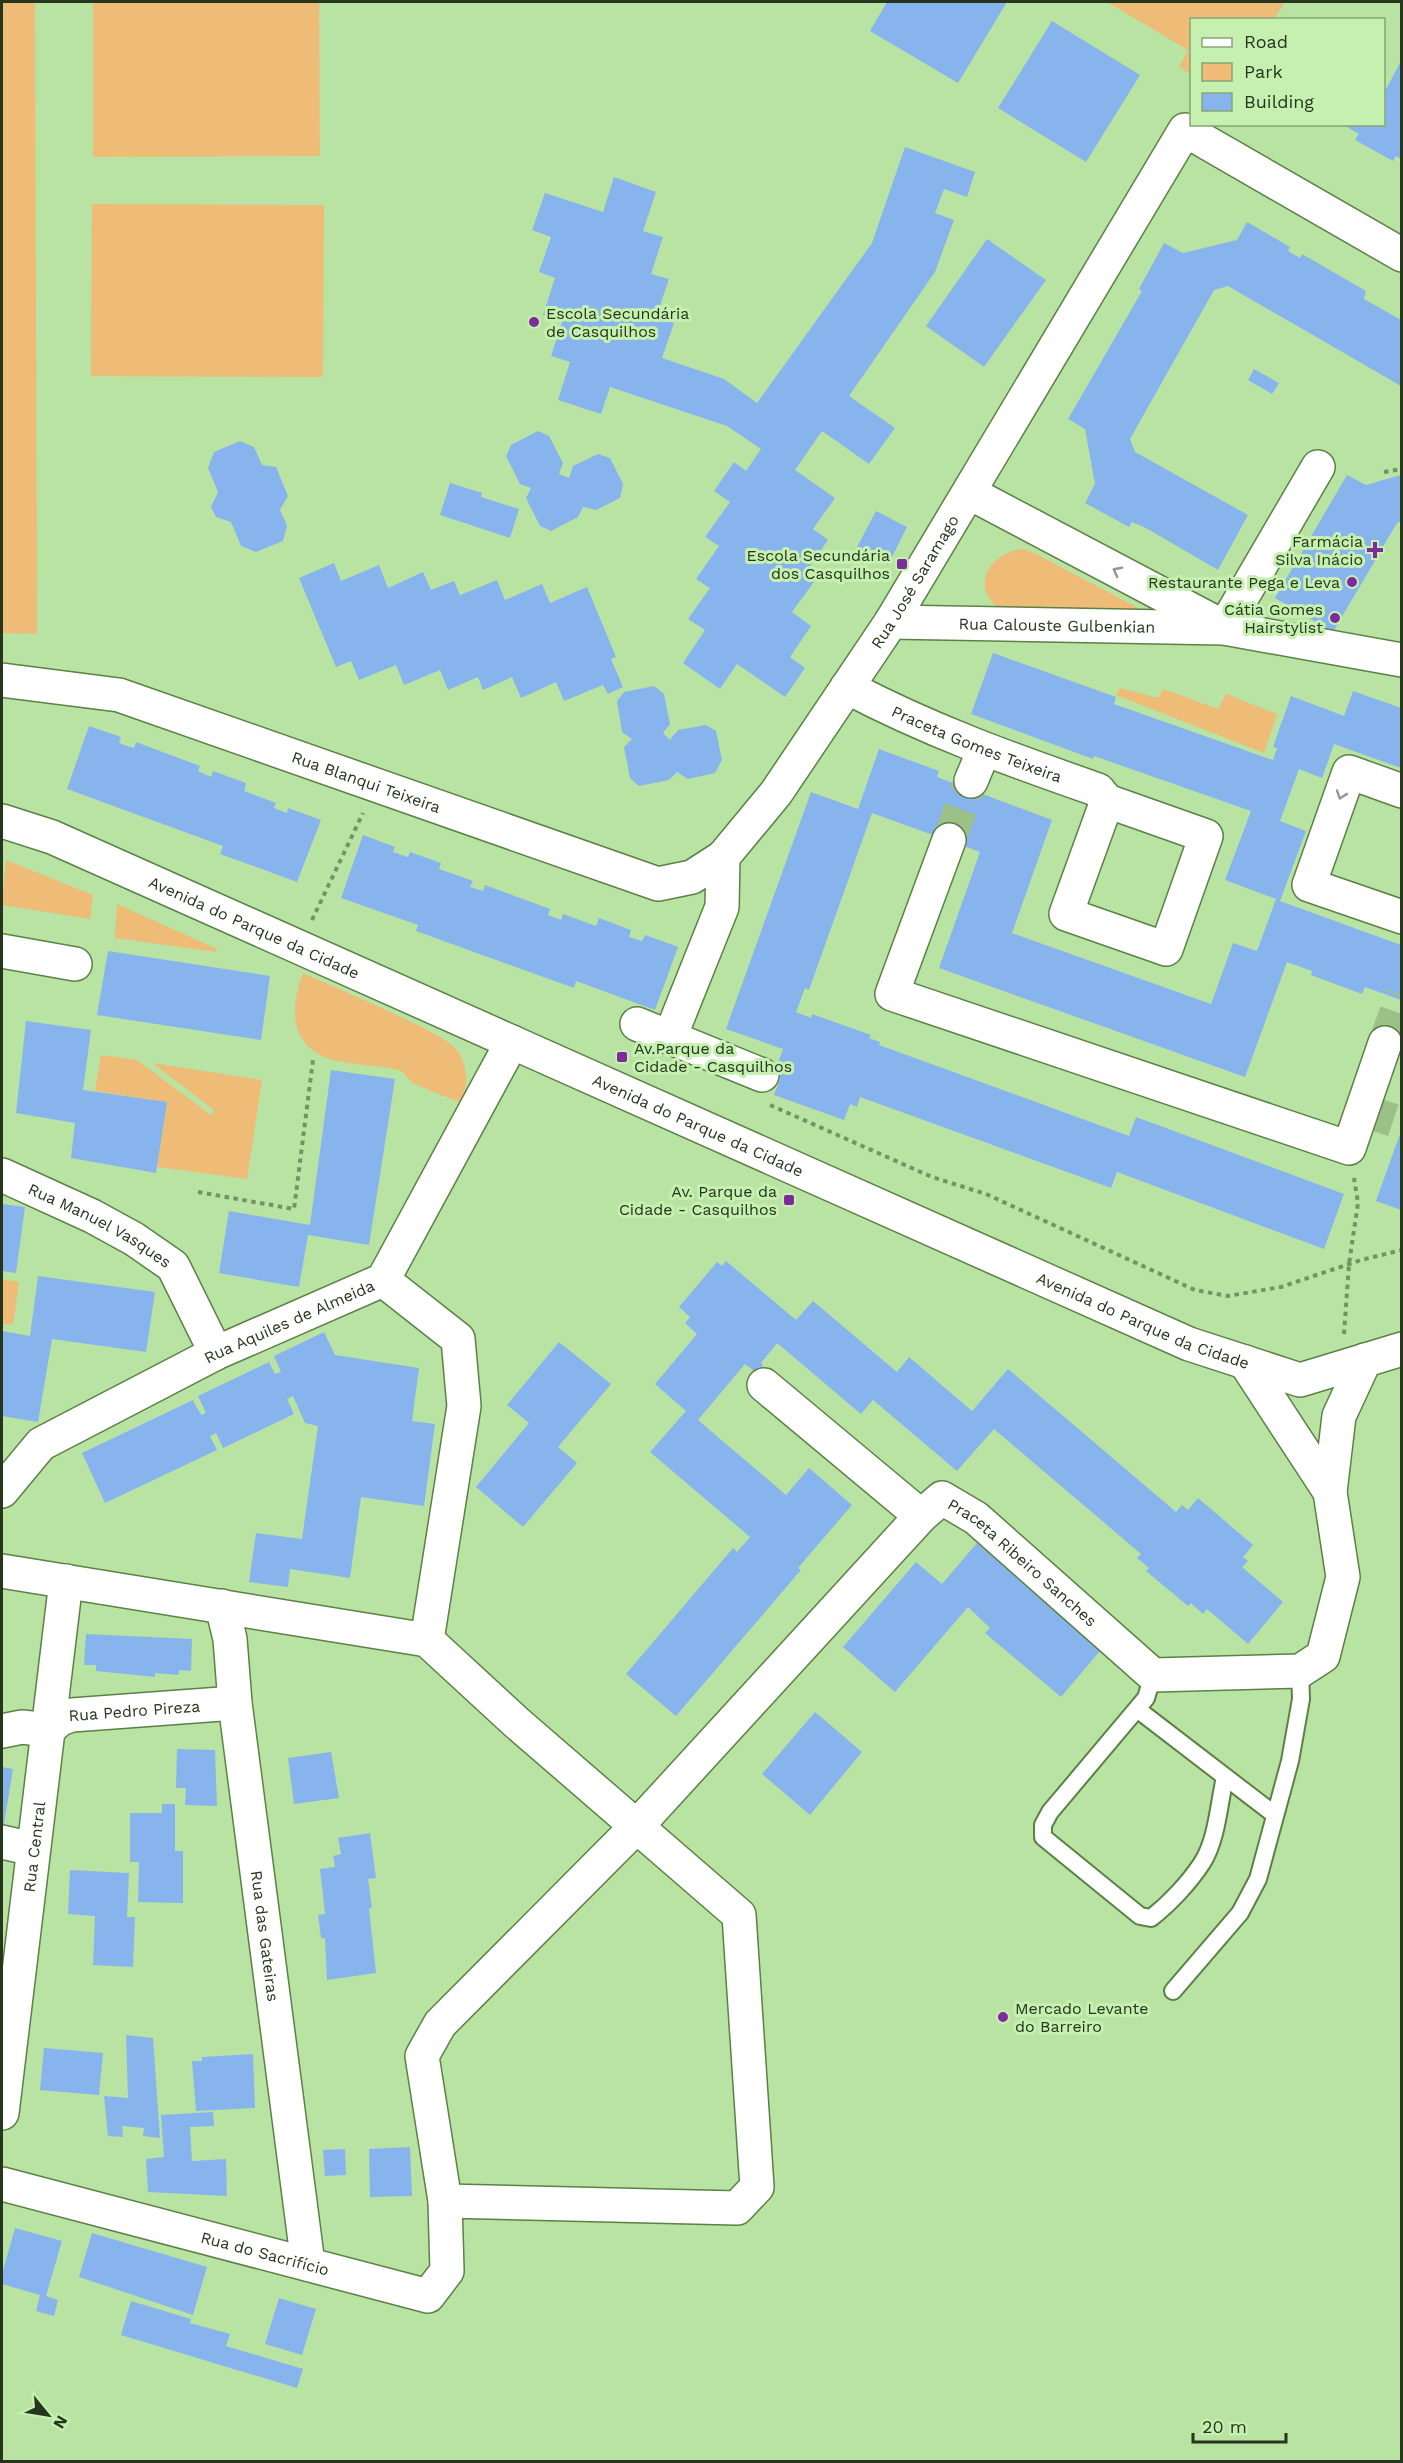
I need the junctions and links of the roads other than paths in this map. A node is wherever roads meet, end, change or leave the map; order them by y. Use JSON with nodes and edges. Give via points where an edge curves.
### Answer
{"nodes":[{"id":1,"x":1401,"y":255,"type":"edge"},
{"id":2,"x":1318,"y":467,"type":"dead end"},
{"id":3,"x":970,"y":493,"type":"junction"},
{"id":4,"x":891,"y":622,"type":"junction"},
{"id":5,"x":1224,"y":628,"type":"junction"},
{"id":6,"x":1401,"y":660,"type":"edge"},
{"id":7,"x":2,"y":680,"type":"edge"},
{"id":8,"x":847,"y":687,"type":"junction"},
{"id":9,"x":984,"y":750,"type":"junction"},
{"id":10,"x":971,"y":781,"type":"tunnel mouth"},
{"id":11,"x":1401,"y":790,"type":"edge"},
{"id":12,"x":1107,"y":801,"type":"junction"},
{"id":13,"x":2,"y":821,"type":"edge"},
{"id":14,"x":949,"y":840,"type":"tunnel mouth"},
{"id":15,"x":723,"y":857,"type":"junction"},
{"id":16,"x":1401,"y":917,"type":"edge"},
{"id":17,"x":2,"y":951,"type":"edge"},
{"id":18,"x":75,"y":964,"type":"dead end"},
{"id":19,"x":637,"y":1024,"type":"dead end"},
{"id":20,"x":670,"y":1038,"type":"junction"},
{"id":21,"x":512,"y":1042,"type":"junction"},
{"id":22,"x":1385,"y":1043,"type":"tunnel mouth"},
{"id":23,"x":762,"y":1075,"type":"road end"},
{"id":24,"x":2,"y":1175,"type":"edge"},
{"id":25,"x":382,"y":1280,"type":"junction"},
{"id":26,"x":1401,"y":1349,"type":"edge"},
{"id":27,"x":216,"y":1353,"type":"junction"},
{"id":28,"x":1245,"y":1362,"type":"junction"},
{"id":29,"x":1355,"y":1363,"type":"junction"},
{"id":30,"x":764,"y":1385,"type":"dead end"},
{"id":31,"x":2,"y":1491,"type":"edge"},
{"id":32,"x":1330,"y":1492,"type":"junction"},
{"id":33,"x":921,"y":1516,"type":"junction"},
{"id":34,"x":2,"y":1571,"type":"edge"},
{"id":35,"x":66,"y":1581,"type":"junction"},
{"id":36,"x":222,"y":1606,"type":"junction"},
{"id":37,"x":427,"y":1640,"type":"junction"},
{"id":38,"x":1300,"y":1671,"type":"junction"},
{"id":39,"x":1153,"y":1675,"type":"junction"},
{"id":40,"x":235,"y":1703,"type":"junction"},
{"id":41,"x":1137,"y":1709,"type":"junction"},
{"id":42,"x":48,"y":1730,"type":"junction"},
{"id":43,"x":2,"y":1731,"type":"edge"},
{"id":44,"x":1226,"y":1777,"type":"junction"},
{"id":45,"x":1275,"y":1815,"type":"junction"},
{"id":46,"x":637,"y":1826,"type":"junction"},
{"id":47,"x":2,"y":1842,"type":"edge"},
{"id":48,"x":33,"y":1849,"type":"junction"},
{"id":49,"x":1173,"y":1991,"type":"dead end"},
{"id":50,"x":4,"y":2063,"type":"edge"},
{"id":51,"x":2,"y":2113,"type":"edge"},
{"id":52,"x":2,"y":2184,"type":"edge"},
{"id":53,"x":445,"y":2201,"type":"junction"},
{"id":54,"x":308,"y":2264,"type":"junction"}],
"edges":[{"from":1,"to":3,"type":"street","name":"Rua José Saramago","via":[[1185,130]]},
{"from":2,"to":5,"type":"street"},
{"from":3,"to":4,"type":"street","name":"Rua José Saramago"},
{"from":5,"to":3,"type":"street","name":"Rua Calouste Gulbenkian","one_way":true},
{"from":4,"to":5,"type":"street","name":"Rua Calouste Gulbenkian"},
{"from":4,"to":8,"type":"street","name":"Rua José Saramago"},
{"from":5,"to":6,"type":"street","name":"Rua Calouste Gulbenkian"},
{"from":7,"to":15,"type":"street","name":"Rua Blanqui Teixeira","via":[[119,695],[658,884],[692,877]]},
{"from":8,"to":9,"type":"street","name":"Praceta Gomes Teixeira","via":[[900,715]]},
{"from":8,"to":15,"type":"street","name":"Rua José Saramago","via":[[776,793]]},
{"from":9,"to":10,"type":"street"},
{"from":9,"to":12,"type":"street","name":"Praceta Gomes Teixeira","via":[[1098,790]]},
{"from":11,"to":16,"type":"street","one_way":true,"via":[[1349,772],[1309,885]]},
{"from":12,"to":12,"type":"street","name":"Praceta Gomes Teixeira","via":[[1066,914],[1166,949],[1206,836]]},
{"from":13,"to":21,"type":"street","name":"Avenida do Parque da Cidade","via":[[52,837]]},
{"from":14,"to":22,"type":"street","via":[[892,994],[1349,1148]]},
{"from":15,"to":20,"type":"street","via":[[722,907]]},
{"from":17,"to":18,"type":"street"},
{"from":19,"to":20,"type":"street"},
{"from":20,"to":23,"type":"street"},
{"from":21,"to":25,"type":"street","name":"Rua Aquiles de Almeida"},
{"from":21,"to":28,"type":"street","name":"Avenida do Parque da Cidade","via":[[1189,1344]]},
{"from":24,"to":27,"type":"street","name":"Rua Manuel Vasques","via":[[92,1216],[173,1266]]},
{"from":25,"to":27,"type":"street","name":"Rua Aquiles de Almeida"},
{"from":25,"to":37,"type":"street","via":[[458,1339],[464,1406]]},
{"from":26,"to":29,"type":"street","name":"Avenida do Parque da Cidade"},
{"from":27,"to":31,"type":"street","name":"Rua Aquiles de Almeida","via":[[41,1444]]},
{"from":28,"to":29,"type":"street","name":"Avenida do Parque da Cidade","via":[[1300,1380]]},
{"from":28,"to":32,"type":"street"},
{"from":29,"to":32,"type":"street","via":[[1340,1416]]},
{"from":30,"to":33,"type":"street"},
{"from":32,"to":38,"type":"street","via":[[1343,1577],[1323,1656]]},
{"from":33,"to":39,"type":"street","name":"Praceta Ribeiro Sanches","via":[[942,1498],[976,1518]]},
{"from":33,"to":46,"type":"street","name":"Praceta Ribeiro Sanches"},
{"from":34,"to":35,"type":"street"},
{"from":35,"to":36,"type":"street"},
{"from":35,"to":42,"type":"street","name":"Rua Central"},
{"from":36,"to":37,"type":"street"},
{"from":36,"to":40,"type":"street","name":"Rua das Gateiras","via":[[230,1639]]},
{"from":37,"to":46,"type":"street"},
{"from":38,"to":39,"type":"street"},
{"from":38,"to":45,"type":"lane","via":[[1301,1699]]},
{"from":39,"to":41,"type":"lane","via":[[1146,1698]]},
{"from":40,"to":42,"type":"street","name":"Rua Pedro Pireza","via":[[72,1715]]},
{"from":40,"to":54,"type":"street","name":"Rua das Gateiras"},
{"from":41,"to":44,"type":"lane"},
{"from":41,"to":44,"type":"lane","via":[[1042,1825],[1043,1837],[1140,1916],[1151,1918],[1165,1907],[1202,1862]]},
{"from":42,"to":43,"type":"street","name":"Rua Pedro Pireza","via":[[21,1727]]},
{"from":42,"to":48,"type":"street","name":"Rua Central"},
{"from":44,"to":45,"type":"lane"},
{"from":45,"to":49,"type":"lane","via":[[1258,1879],[1240,1913]]},
{"from":46,"to":53,"type":"street","name":"Praceta Ribeiro Sanches","via":[[440,2024],[422,2056]]},
{"from":46,"to":53,"type":"street","via":[[739,1916],[757,2187],[737,2208]]},
{"from":47,"to":48,"type":"street"},
{"from":48,"to":50,"type":"street","name":"Rua Central"},
{"from":50,"to":51,"type":"street","name":"Rua Central"},
{"from":52,"to":54,"type":"street","name":"Rua do Sacrifício"},
{"from":53,"to":54,"type":"street","name":"Rua do Sacrifício","via":[[447,2271],[428,2296]]}]}
